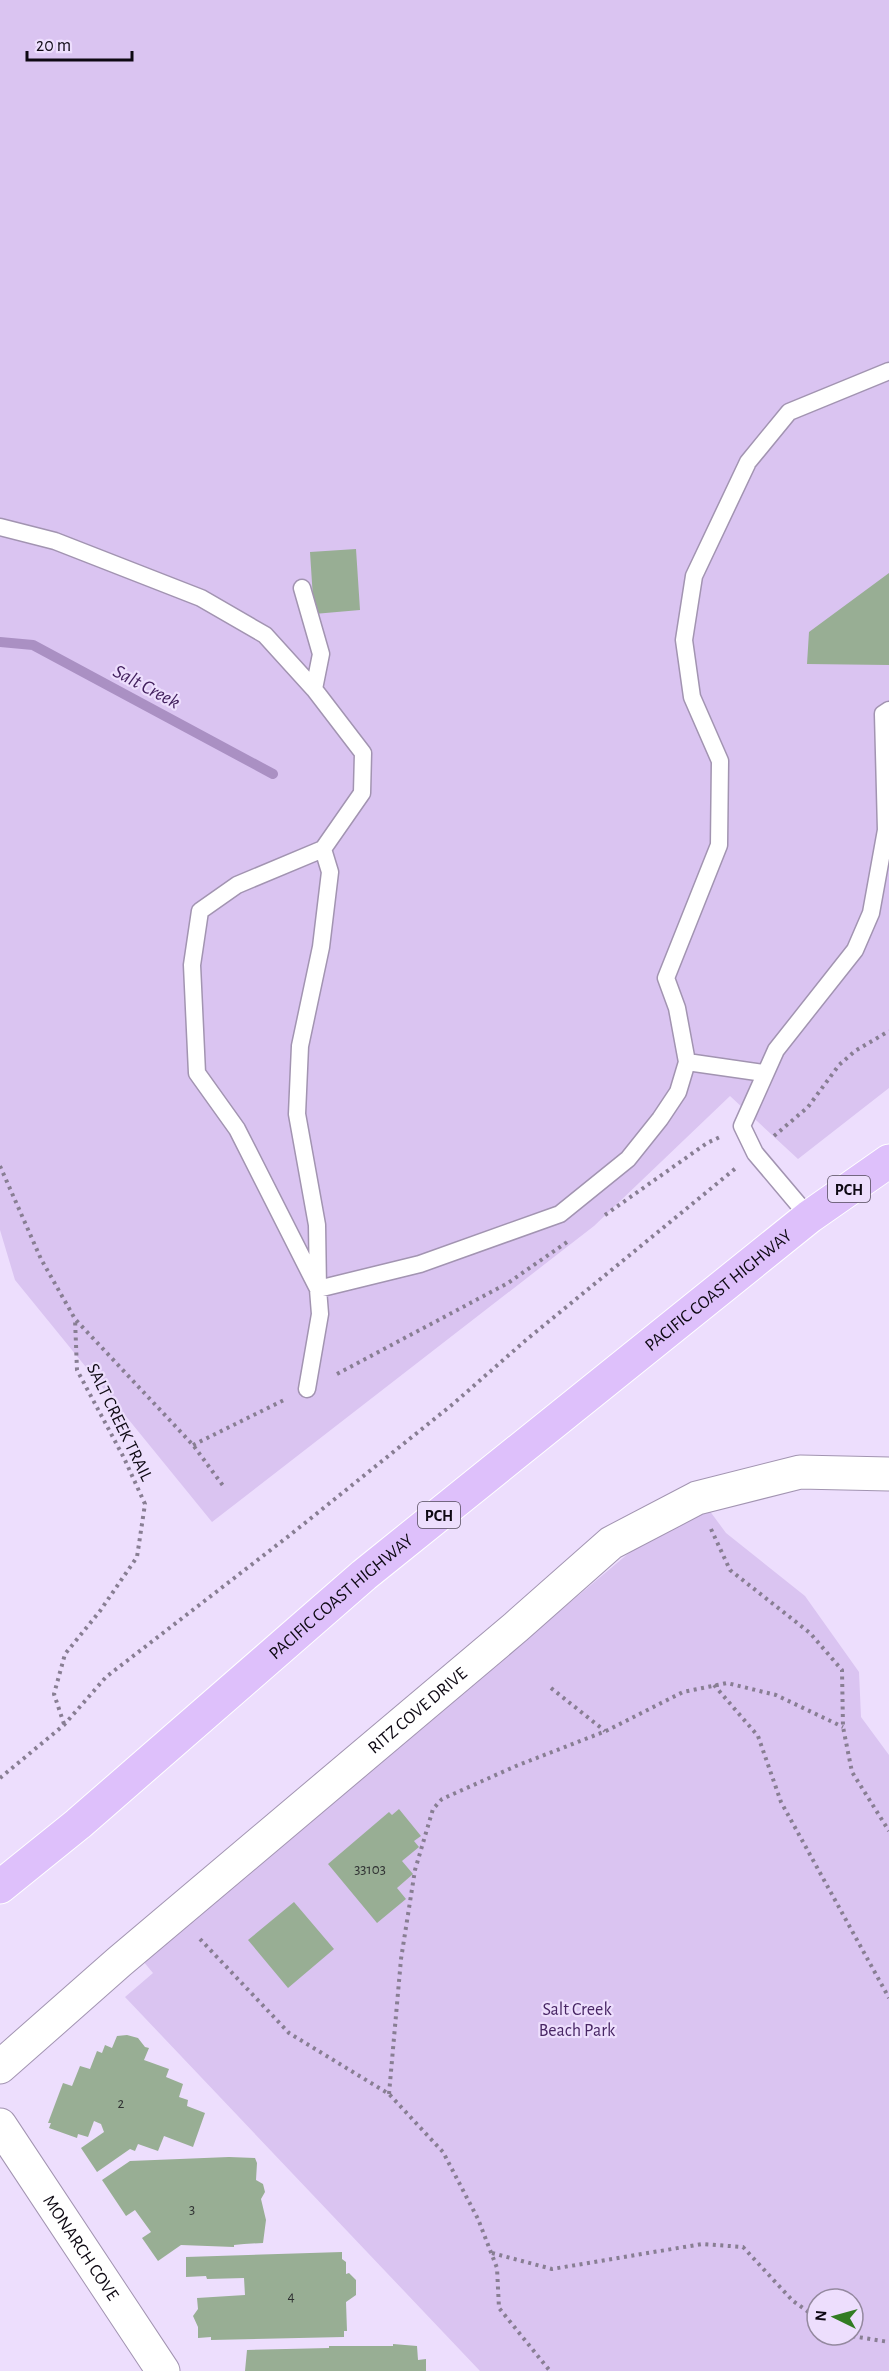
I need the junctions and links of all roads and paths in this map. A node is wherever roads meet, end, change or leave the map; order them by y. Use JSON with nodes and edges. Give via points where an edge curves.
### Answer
{"nodes":[{"id":1,"x":889,"y":371,"type":"edge"},
{"id":2,"x":0,"y":527,"type":"edge"},
{"id":3,"x":302,"y":588,"type":"dead end"},
{"id":4,"x":314,"y":689,"type":"junction"},
{"id":5,"x":889,"y":710,"type":"edge"},
{"id":6,"x":888,"y":830,"type":"edge"},
{"id":7,"x":323,"y":849,"type":"junction"},
{"id":8,"x":889,"y":1031,"type":"edge"},
{"id":9,"x":687,"y":1062,"type":"junction"},
{"id":10,"x":764,"y":1073,"type":"junction"},
{"id":11,"x":742,"y":1126,"type":"junction"},
{"id":12,"x":755,"y":1153,"type":"junction"},
{"id":13,"x":889,"y":1161,"type":"edge"},
{"id":14,"x":0,"y":1166,"type":"edge"},
{"id":15,"x":603,"y":1216,"type":"dead end"},
{"id":16,"x":809,"y":1217,"type":"junction"},
{"id":17,"x":574,"y":1236,"type":"dead end"},
{"id":18,"x":318,"y":1289,"type":"junction"},
{"id":19,"x":75,"y":1319,"type":"junction"},
{"id":20,"x":307,"y":1389,"type":"junction"},
{"id":21,"x":194,"y":1444,"type":"junction"},
{"id":22,"x":889,"y":1474,"type":"edge"},
{"id":23,"x":224,"y":1487,"type":"dead end"},
{"id":24,"x":697,"y":1498,"type":"junction"},
{"id":25,"x":714,"y":1685,"type":"junction"},
{"id":26,"x":551,"y":1688,"type":"dead end"},
{"id":27,"x":64,"y":1725,"type":"junction"},
{"id":28,"x":843,"y":1727,"type":"junction"},
{"id":29,"x":606,"y":1731,"type":"junction"},
{"id":30,"x":0,"y":1778,"type":"edge"},
{"id":31,"x":889,"y":1831,"type":"edge"},
{"id":32,"x":0,"y":1887,"type":"edge"},
{"id":33,"x":177,"y":1913,"type":"junction"},
{"id":34,"x":889,"y":1998,"type":"edge"},
{"id":35,"x":0,"y":2067,"type":"edge"},
{"id":36,"x":389,"y":2094,"type":"junction"},
{"id":37,"x":0,"y":2125,"type":"edge"},
{"id":38,"x":491,"y":2253,"type":"junction"},
{"id":39,"x":805,"y":2310,"type":"edge"},
{"id":40,"x":865,"y":2338,"type":"edge"},
{"id":41,"x":889,"y":2342,"type":"edge"},
{"id":42,"x":163,"y":2371,"type":"edge"},
{"id":43,"x":550,"y":2371,"type":"edge"}],
"edges":[{"from":1,"to":9,"type":"lane","via":[[789,412],[748,462],[694,576],[684,640],[692,697],[720,761],[719,845],[666,978],[677,1008]]},
{"from":2,"to":4,"type":"lane","via":[[55,541],[201,598],[266,635]]},
{"from":3,"to":4,"type":"lane","via":[[321,654]]},
{"from":4,"to":7,"type":"lane","via":[[363,753],[362,793]]},
{"from":5,"to":6,"type":"lane","via":[[883,714]]},
{"from":6,"to":10,"type":"lane","via":[[871,913],[855,950],[776,1050]]},
{"from":7,"to":18,"type":"lane","via":[[330,872],[321,946],[300,1046],[297,1114],[317,1225]]},
{"from":7,"to":18,"type":"lane","via":[[237,885],[200,910],[192,965],[197,1072],[237,1129]]},
{"from":8,"to":12,"type":"path","via":[[839,1065],[808,1107]]},
{"from":9,"to":10,"type":"lane"},
{"from":9,"to":18,"type":"lane","via":[[678,1092],[628,1159],[560,1214],[420,1264]]},
{"from":10,"to":11,"type":"lane"},
{"from":11,"to":12,"type":"lane"},
{"from":11,"to":15,"type":"path","via":[[707,1143]]},
{"from":12,"to":16,"type":"lane"},
{"from":12,"to":27,"type":"path","via":[[444,1411],[106,1677]]},
{"from":13,"to":16,"type":"highway","name":"PACIFIC COAST HIGHWAY","number":"PCH"},
{"from":14,"to":19,"type":"path","name":"SALT CREEK TRAIL","via":[[41,1259]]},
{"from":16,"to":32,"type":"highway","name":"PACIFIC COAST HIGHWAY","number":"PCH","via":[[364,1575]]},
{"from":17,"to":20,"type":"path","via":[[508,1282]]},
{"from":18,"to":20,"type":"lane","via":[[320,1314]]},
{"from":19,"to":21,"type":"path","name":"SALT CREEK TRAIL"},
{"from":19,"to":27,"type":"path","name":"SALT CREEK TRAIL","via":[[77,1370],[145,1504],[137,1557],[65,1654],[54,1694]]},
{"from":20,"to":21,"type":"path"},
{"from":21,"to":23,"type":"path","name":"SALT CREEK TRAIL"},
{"from":22,"to":24,"type":"street","name":"RITZ COVE DRIVE","via":[[800,1472]]},
{"from":24,"to":28,"type":"path","via":[[730,1570],[810,1633],[842,1670]]},
{"from":24,"to":33,"type":"street","name":"RITZ COVE DRIVE","via":[[610,1543]]},
{"from":25,"to":28,"type":"path","via":[[727,1683],[776,1695]]},
{"from":25,"to":29,"type":"path","via":[[683,1692]]},
{"from":25,"to":34,"type":"path","via":[[758,1736],[781,1802]]},
{"from":26,"to":29,"type":"path"},
{"from":27,"to":30,"type":"path"},
{"from":28,"to":31,"type":"path","via":[[852,1772]]},
{"from":29,"to":36,"type":"path","via":[[453,1794],[433,1809],[415,1870],[401,1959]]},
{"from":33,"to":35,"type":"street","name":"RITZ COVE DRIVE"},
{"from":33,"to":36,"type":"path","via":[[288,2033]]},
{"from":36,"to":38,"type":"path","via":[[443,2152]]},
{"from":37,"to":42,"type":"street","name":"MONARCH COVE"},
{"from":38,"to":39,"type":"path","via":[[552,2269],[702,2244],[743,2247]]},
{"from":38,"to":43,"type":"path","via":[[499,2308]]},
{"from":40,"to":41,"type":"path"}]}
